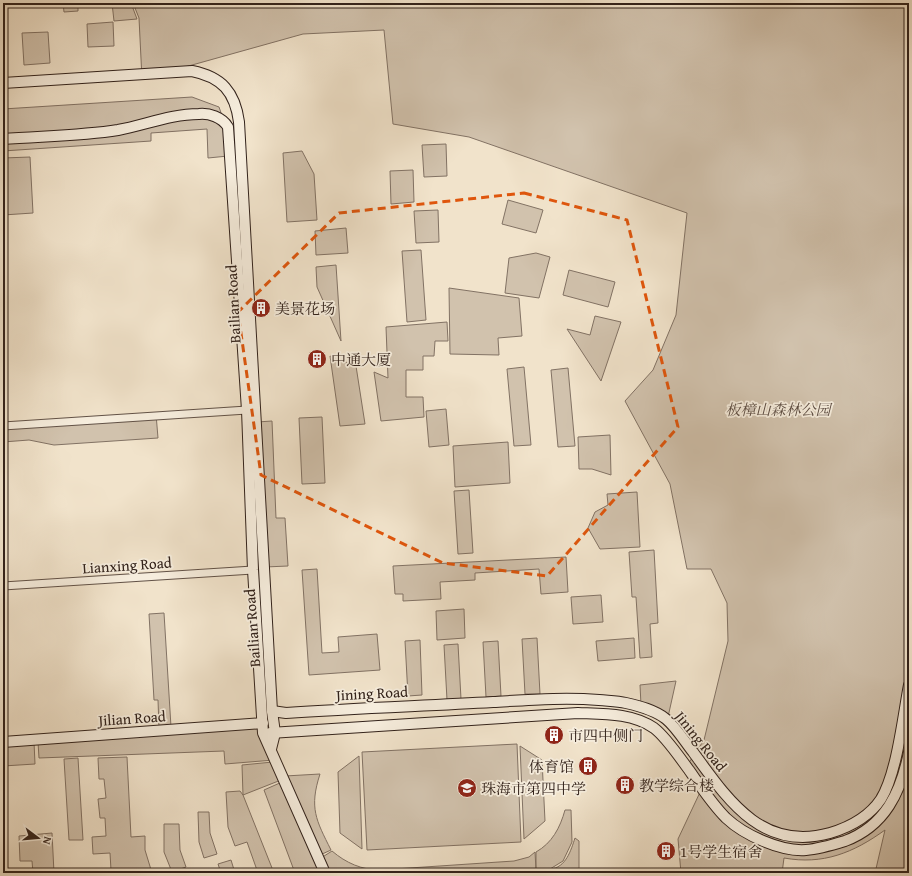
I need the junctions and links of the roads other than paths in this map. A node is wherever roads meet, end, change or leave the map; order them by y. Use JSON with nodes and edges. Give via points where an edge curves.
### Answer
{"nodes":[{"id":1,"x":3,"y":83,"type":"edge"},
{"id":2,"x":3,"y":139,"type":"edge"},
{"id":3,"x":247,"y":410,"type":"junction"},
{"id":4,"x":3,"y":426,"type":"edge"},
{"id":5,"x":252,"y":570,"type":"junction"},
{"id":6,"x":3,"y":586,"type":"edge"},
{"id":7,"x":909,"y":685,"type":"edge"},
{"id":8,"x":272,"y":711,"type":"junction"},
{"id":9,"x":263,"y":728,"type":"junction"},
{"id":10,"x":275,"y":732,"type":"junction"},
{"id":11,"x":3,"y":742,"type":"edge"},
{"id":12,"x":271,"y":749,"type":"junction"},
{"id":13,"x":909,"y":752,"type":"edge"},
{"id":14,"x":325,"y":873,"type":"edge"}],
"edges":[{"from":1,"to":8,"type":"main road","name":"Bailian Road","via":[[192,71],[217,80],[233,98],[239,122]]},
{"from":2,"to":3,"type":"main road","name":"Bailian Road","via":[[110,131],[169,117],[200,113],[225,122],[230,134],[236,266]]},
{"from":3,"to":4,"type":"street"},
{"from":3,"to":5,"type":"main road","name":"Bailian Road"},
{"from":5,"to":6,"type":"street","name":"Lianxing Road"},
{"from":5,"to":9,"type":"main road","name":"Bailian Road"},
{"from":7,"to":8,"type":"main road","name":"Jining Road","via":[[893,766],[881,798],[864,818],[853,824],[808,837],[777,832],[748,818],[720,789],[666,719],[648,709],[623,702],[584,699],[541,700],[286,713]]},
{"from":8,"to":9,"type":"main road"},
{"from":8,"to":10,"type":"main road","name":"Bailian Road"},
{"from":9,"to":10,"type":"main road"},
{"from":9,"to":11,"type":"main road","name":"Jilian Road"},
{"from":9,"to":12,"type":"main road","name":"Bailian Road"},
{"from":10,"to":12,"type":"main road","name":"Bailian Road"},
{"from":10,"to":13,"type":"main road","name":"Jining Road","via":[[578,713],[621,716],[639,720],[655,729],[677,754],[714,805],[740,830],[776,845],[806,850],[849,839],[868,829],[883,816],[900,789]]},
{"from":12,"to":14,"type":"main road","name":"Bailian Road"}]}
